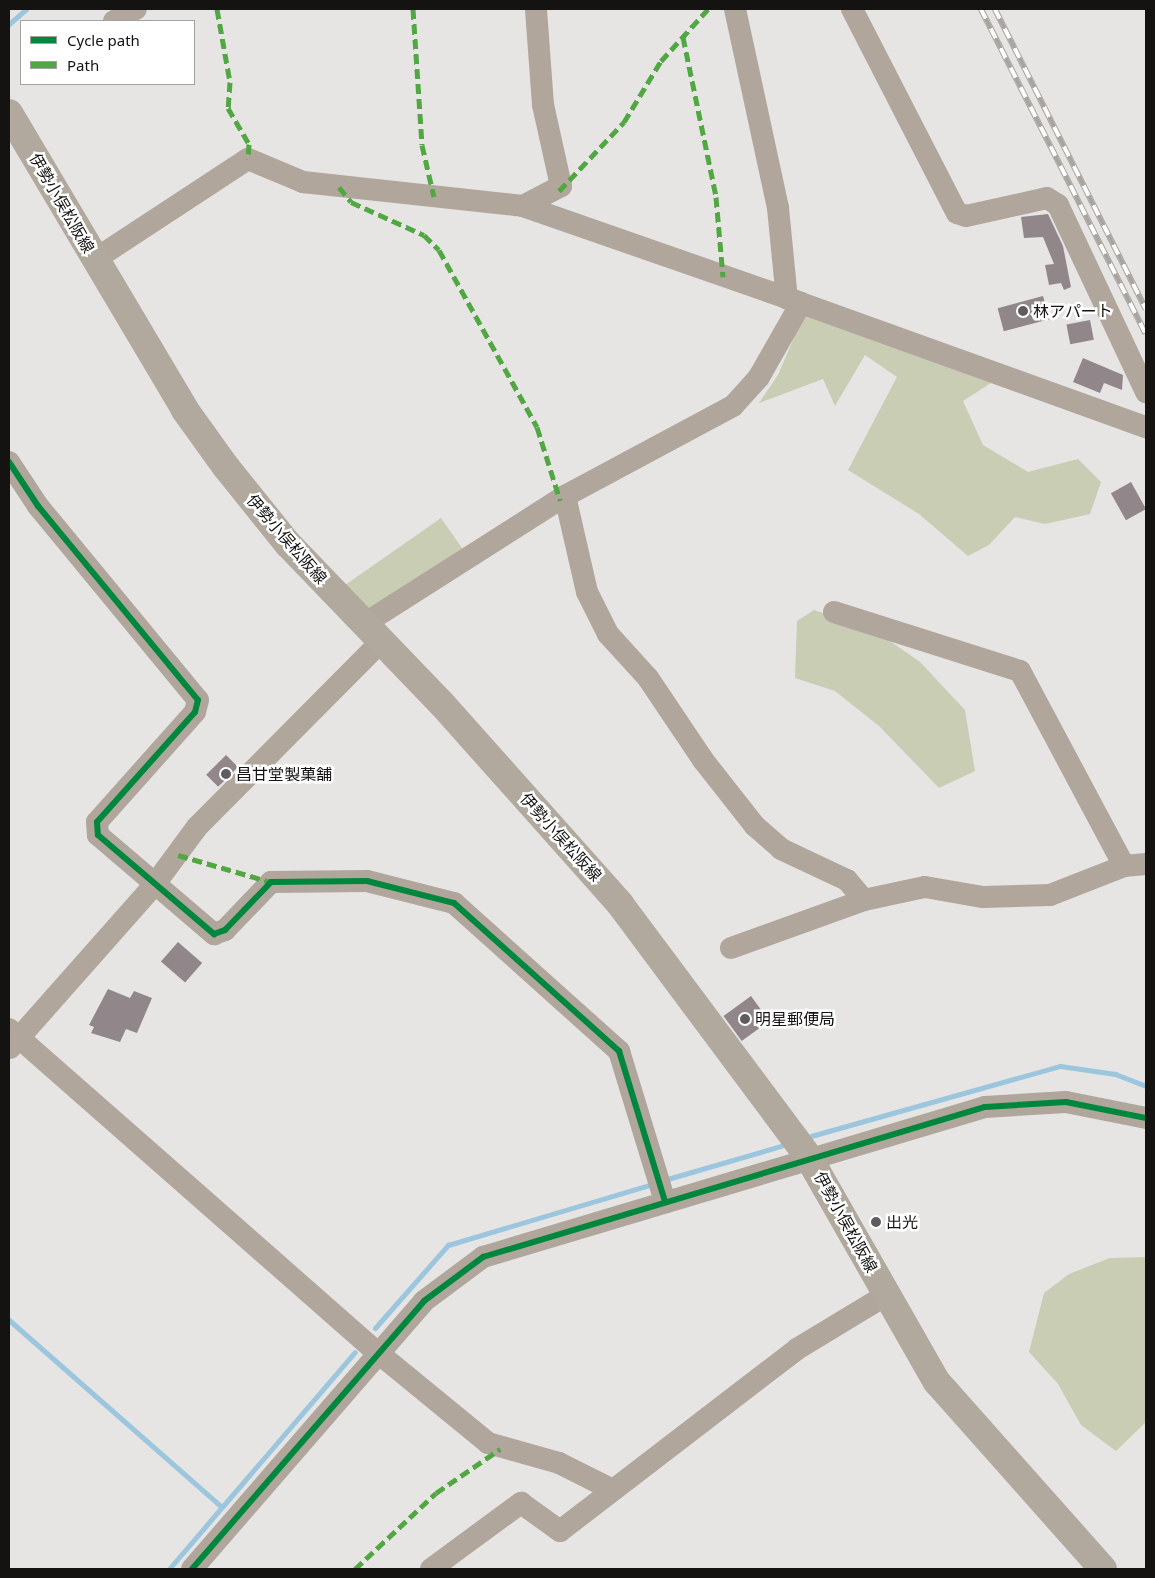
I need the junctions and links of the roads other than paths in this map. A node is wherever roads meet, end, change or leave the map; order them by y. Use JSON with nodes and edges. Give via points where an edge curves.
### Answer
{"nodes":[{"id":1,"x":136,"y":9,"type":"edge"},
{"id":2,"x":536,"y":9,"type":"edge"},
{"id":3,"x":735,"y":9,"type":"edge"},
{"id":4,"x":852,"y":9,"type":"edge"},
{"id":5,"x":116,"y":20,"type":"edge"},
{"id":6,"x":9,"y":113,"type":"edge"},
{"id":7,"x":522,"y":206,"type":"junction"},
{"id":8,"x":94,"y":260,"type":"junction"},
{"id":9,"x":794,"y":301,"type":"junction"},
{"id":10,"x":1146,"y":392,"type":"edge"},
{"id":11,"x":1146,"y":427,"type":"edge"},
{"id":12,"x":9,"y":462,"type":"edge"},
{"id":13,"x":565,"y":496,"type":"junction"},
{"id":14,"x":834,"y":612,"type":"dead end"},
{"id":15,"x":373,"y":633,"type":"junction"},
{"id":16,"x":1146,"y":864,"type":"edge"},
{"id":17,"x":1124,"y":866,"type":"junction"},
{"id":18,"x":155,"y":884,"type":"junction"},
{"id":19,"x":864,"y":900,"type":"junction"},
{"id":20,"x":731,"y":948,"type":"dead end"},
{"id":21,"x":12,"y":1039,"type":"edge"},
{"id":22,"x":1146,"y":1118,"type":"edge"},
{"id":23,"x":809,"y":1158,"type":"junction"},
{"id":24,"x":661,"y":1188,"type":"junction"},
{"id":25,"x":886,"y":1295,"type":"junction"},
{"id":26,"x":377,"y":1352,"type":"junction"},
{"id":27,"x":613,"y":1490,"type":"junction"},
{"id":28,"x":192,"y":1569,"type":"edge"},
{"id":29,"x":431,"y":1569,"type":"edge"},
{"id":30,"x":1103,"y":1569,"type":"edge"}],
"edges":[{"from":1,"to":5,"type":"street"},
{"from":2,"to":7,"type":"street","via":[[542,105],[561,186]]},
{"from":3,"to":9,"type":"street","via":[[778,208]]},
{"from":4,"to":10,"type":"street","via":[[957,213],[966,216],[1047,198],[1058,205]]},
{"from":6,"to":8,"type":"main road","name":"伊勢小俣松阪線"},
{"from":7,"to":8,"type":"street","via":[[303,182],[248,159]]},
{"from":7,"to":9,"type":"street"},
{"from":8,"to":15,"type":"main road","name":"伊勢小俣松阪線","via":[[185,410],[226,467],[288,544]]},
{"from":9,"to":11,"type":"street"},
{"from":9,"to":13,"type":"street","via":[[759,377],[733,406]]},
{"from":12,"to":18,"type":"street","via":[[44,514],[198,700],[195,712],[97,822],[98,835]]},
{"from":13,"to":15,"type":"street"},
{"from":13,"to":19,"type":"street","via":[[587,592],[608,634],[648,678],[755,826],[781,849],[847,880]]},
{"from":14,"to":17,"type":"street","via":[[1020,671]]},
{"from":15,"to":18,"type":"street","via":[[211,812]]},
{"from":15,"to":23,"type":"main road","name":"伊勢小俣松阪線","via":[[620,904]]},
{"from":16,"to":17,"type":"street"},
{"from":17,"to":19,"type":"street","via":[[1050,896],[983,897],[925,887]]},
{"from":18,"to":21,"type":"street"},
{"from":18,"to":24,"type":"street","via":[[214,934],[225,930],[271,882],[367,881],[454,903],[619,1051]]},
{"from":19,"to":20,"type":"street"},
{"from":21,"to":26,"type":"street"},
{"from":22,"to":23,"type":"street","via":[[1066,1102],[1010,1104],[916,1125]]},
{"from":23,"to":24,"type":"street"},
{"from":23,"to":25,"type":"main road","name":"伊勢小俣松阪線"},
{"from":24,"to":26,"type":"street","via":[[483,1257],[444,1282]]},
{"from":25,"to":27,"type":"street","via":[[797,1348]]},
{"from":25,"to":30,"type":"main road","name":"伊勢小俣松阪線","via":[[937,1382]]},
{"from":26,"to":27,"type":"street","via":[[488,1443],[559,1463]]},
{"from":26,"to":28,"type":"street"},
{"from":27,"to":29,"type":"street","via":[[560,1531],[521,1503]]}]}
